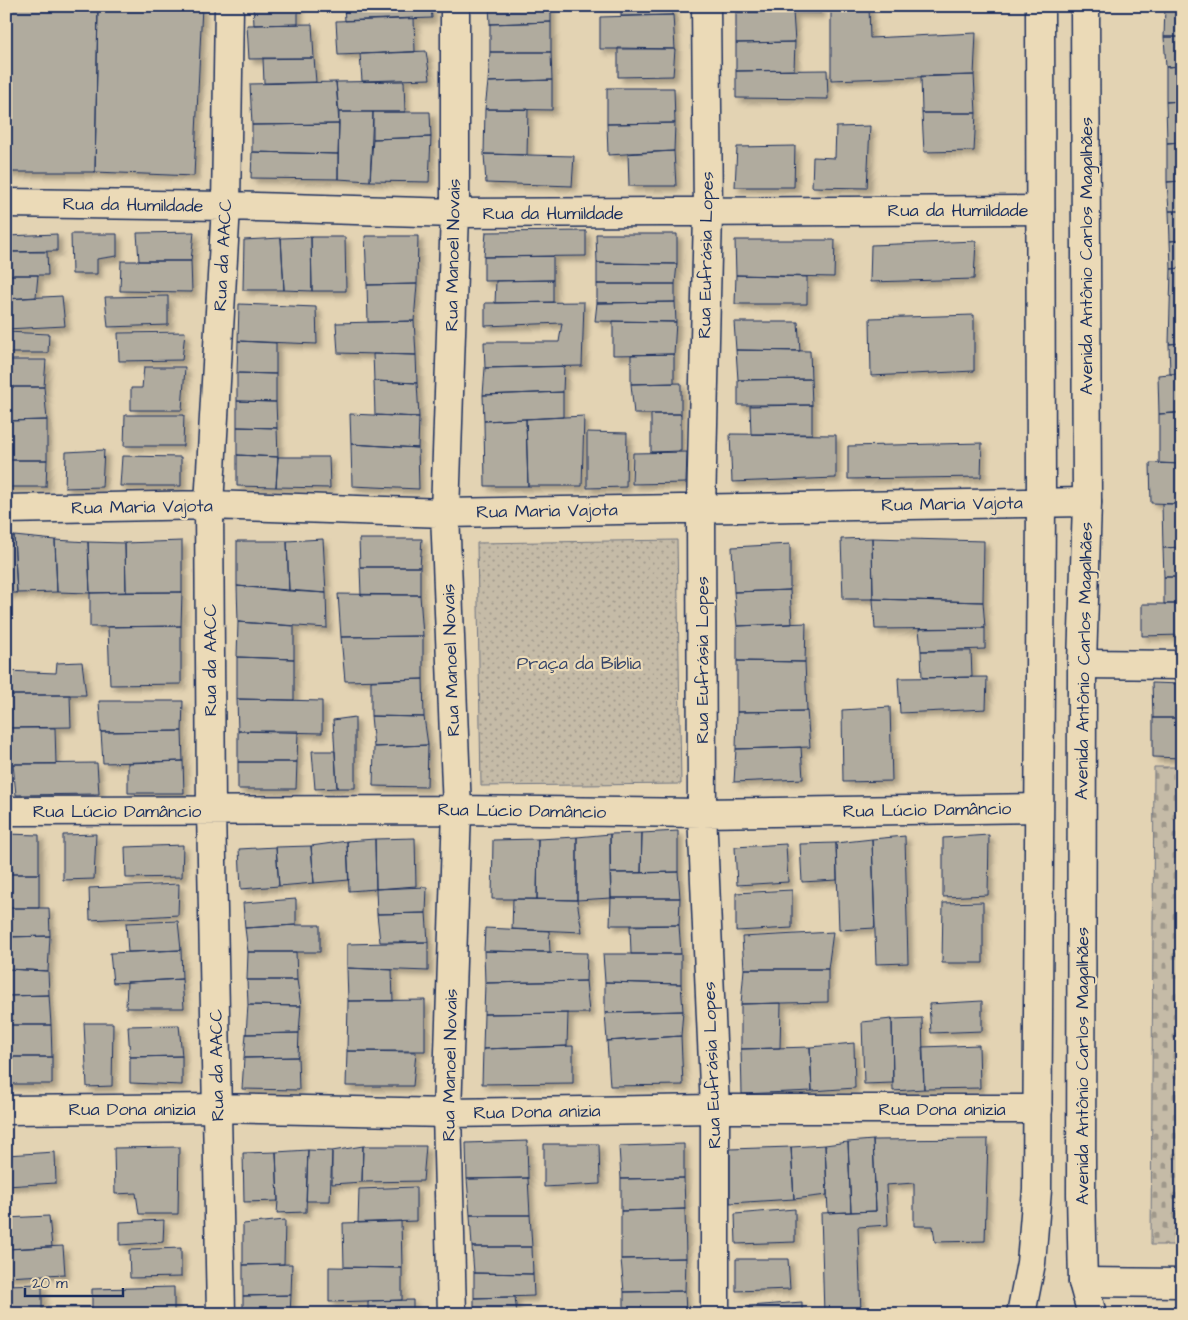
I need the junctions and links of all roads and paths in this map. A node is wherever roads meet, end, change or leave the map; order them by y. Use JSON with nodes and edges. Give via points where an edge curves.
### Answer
{"nodes":[{"id":1,"x":229,"y":6,"type":"edge"},
{"id":2,"x":455,"y":6,"type":"edge"},
{"id":3,"x":706,"y":6,"type":"edge"},
{"id":4,"x":1040,"y":6,"type":"edge"},
{"id":5,"x":1085,"y":6,"type":"edge"},
{"id":6,"x":6,"y":203,"type":"edge"},
{"id":7,"x":226,"y":206,"type":"junction"},
{"id":8,"x":1040,"y":210,"type":"junction"},
{"id":9,"x":455,"y":213,"type":"junction"},
{"id":10,"x":708,"y":213,"type":"junction"},
{"id":11,"x":1041,"y":502,"type":"junction"},
{"id":12,"x":1087,"y":502,"type":"junction"},
{"id":13,"x":209,"y":505,"type":"junction"},
{"id":14,"x":6,"y":509,"type":"edge"},
{"id":15,"x":701,"y":509,"type":"junction"},
{"id":16,"x":445,"y":513,"type":"junction"},
{"id":17,"x":1082,"y":664,"type":"junction"},
{"id":18,"x":1182,"y":665,"type":"edge"},
{"id":19,"x":1038,"y":808,"type":"junction"},
{"id":20,"x":211,"y":810,"type":"junction"},
{"id":21,"x":457,"y":810,"type":"junction"},
{"id":22,"x":6,"y":811,"type":"edge"},
{"id":23,"x":702,"y":813,"type":"junction"},
{"id":24,"x":218,"y":1108,"type":"junction"},
{"id":25,"x":715,"y":1109,"type":"junction"},
{"id":26,"x":1038,"y":1109,"type":"junction"},
{"id":27,"x":6,"y":1110,"type":"edge"},
{"id":28,"x":447,"y":1113,"type":"junction"},
{"id":29,"x":1083,"y":1282,"type":"junction"},
{"id":30,"x":1182,"y":1283,"type":"edge"},
{"id":31,"x":221,"y":1314,"type":"edge"},
{"id":32,"x":452,"y":1314,"type":"edge"},
{"id":33,"x":715,"y":1314,"type":"edge"},
{"id":34,"x":1021,"y":1314,"type":"edge"},
{"id":35,"x":1092,"y":1314,"type":"edge"}],
"edges":[{"from":1,"to":7,"type":"street","name":"Rua da AACC"},
{"from":2,"to":9,"type":"street","name":"Rua Manoel Novais"},
{"from":3,"to":10,"type":"street","name":"Rua Eufrásia Lopes"},
{"from":4,"to":8,"type":"street"},
{"from":5,"to":12,"type":"street","name":"Avenida Antônio Carlos Magalhães"},
{"from":6,"to":7,"type":"street","name":"Rua da Humildade"},
{"from":7,"to":9,"type":"street","name":"Rua da Humildade"},
{"from":7,"to":13,"type":"street","name":"Rua da AACC"},
{"from":8,"to":10,"type":"street","name":"Rua da Humildade"},
{"from":8,"to":11,"type":"street"},
{"from":9,"to":10,"type":"street","name":"Rua da Humildade"},
{"from":9,"to":16,"type":"street","name":"Rua Manoel Novais"},
{"from":10,"to":15,"type":"street","name":"Rua Eufrásia Lopes"},
{"from":11,"to":12,"type":"street","name":"Rua Maria Vajota"},
{"from":11,"to":15,"type":"street","name":"Rua Maria Vajota"},
{"from":11,"to":19,"type":"street"},
{"from":12,"to":17,"type":"street","name":"Avenida Antônio Carlos Magalhães"},
{"from":13,"to":14,"type":"street","name":"Rua Maria Vajota"},
{"from":13,"to":16,"type":"street","name":"Rua Maria Vajota"},
{"from":13,"to":20,"type":"street","name":"Rua da AACC"},
{"from":15,"to":16,"type":"street","name":"Rua Maria Vajota"},
{"from":15,"to":23,"type":"street","name":"Rua Eufrásia Lopes"},
{"from":16,"to":21,"type":"street","name":"Rua Manoel Novais"},
{"from":17,"to":18,"type":"street"},
{"from":17,"to":29,"type":"street","name":"Avenida Antônio Carlos Magalhães"},
{"from":19,"to":23,"type":"street","name":"Rua Lúcio Damâncio"},
{"from":19,"to":26,"type":"street"},
{"from":20,"to":21,"type":"street","name":"Rua Lúcio Damâncio"},
{"from":20,"to":22,"type":"street","name":"Rua Lúcio Damâncio"},
{"from":20,"to":24,"type":"street","name":"Rua da AACC"},
{"from":21,"to":23,"type":"street","name":"Rua Lúcio Damâncio"},
{"from":21,"to":28,"type":"street","name":"Rua Manoel Novais"},
{"from":23,"to":25,"type":"street","name":"Rua Eufrásia Lopes"},
{"from":24,"to":27,"type":"street","name":"Rua Dona anizia"},
{"from":24,"to":28,"type":"street","name":"Rua Dona anizia"},
{"from":24,"to":31,"type":"street","name":"Rua da AACC"},
{"from":25,"to":26,"type":"street","name":"Rua Dona anizia"},
{"from":25,"to":28,"type":"street","name":"Rua Dona anizia"},
{"from":25,"to":33,"type":"street","name":"Rua Eufrásia Lopes"},
{"from":26,"to":34,"type":"street","via":[[1037,1200],[1031,1263]]},
{"from":28,"to":32,"type":"street","name":"Rua Manoel Novais"},
{"from":29,"to":30,"type":"street"},
{"from":29,"to":35,"type":"street","name":"Avenida Antônio Carlos Magalhães"}]}
